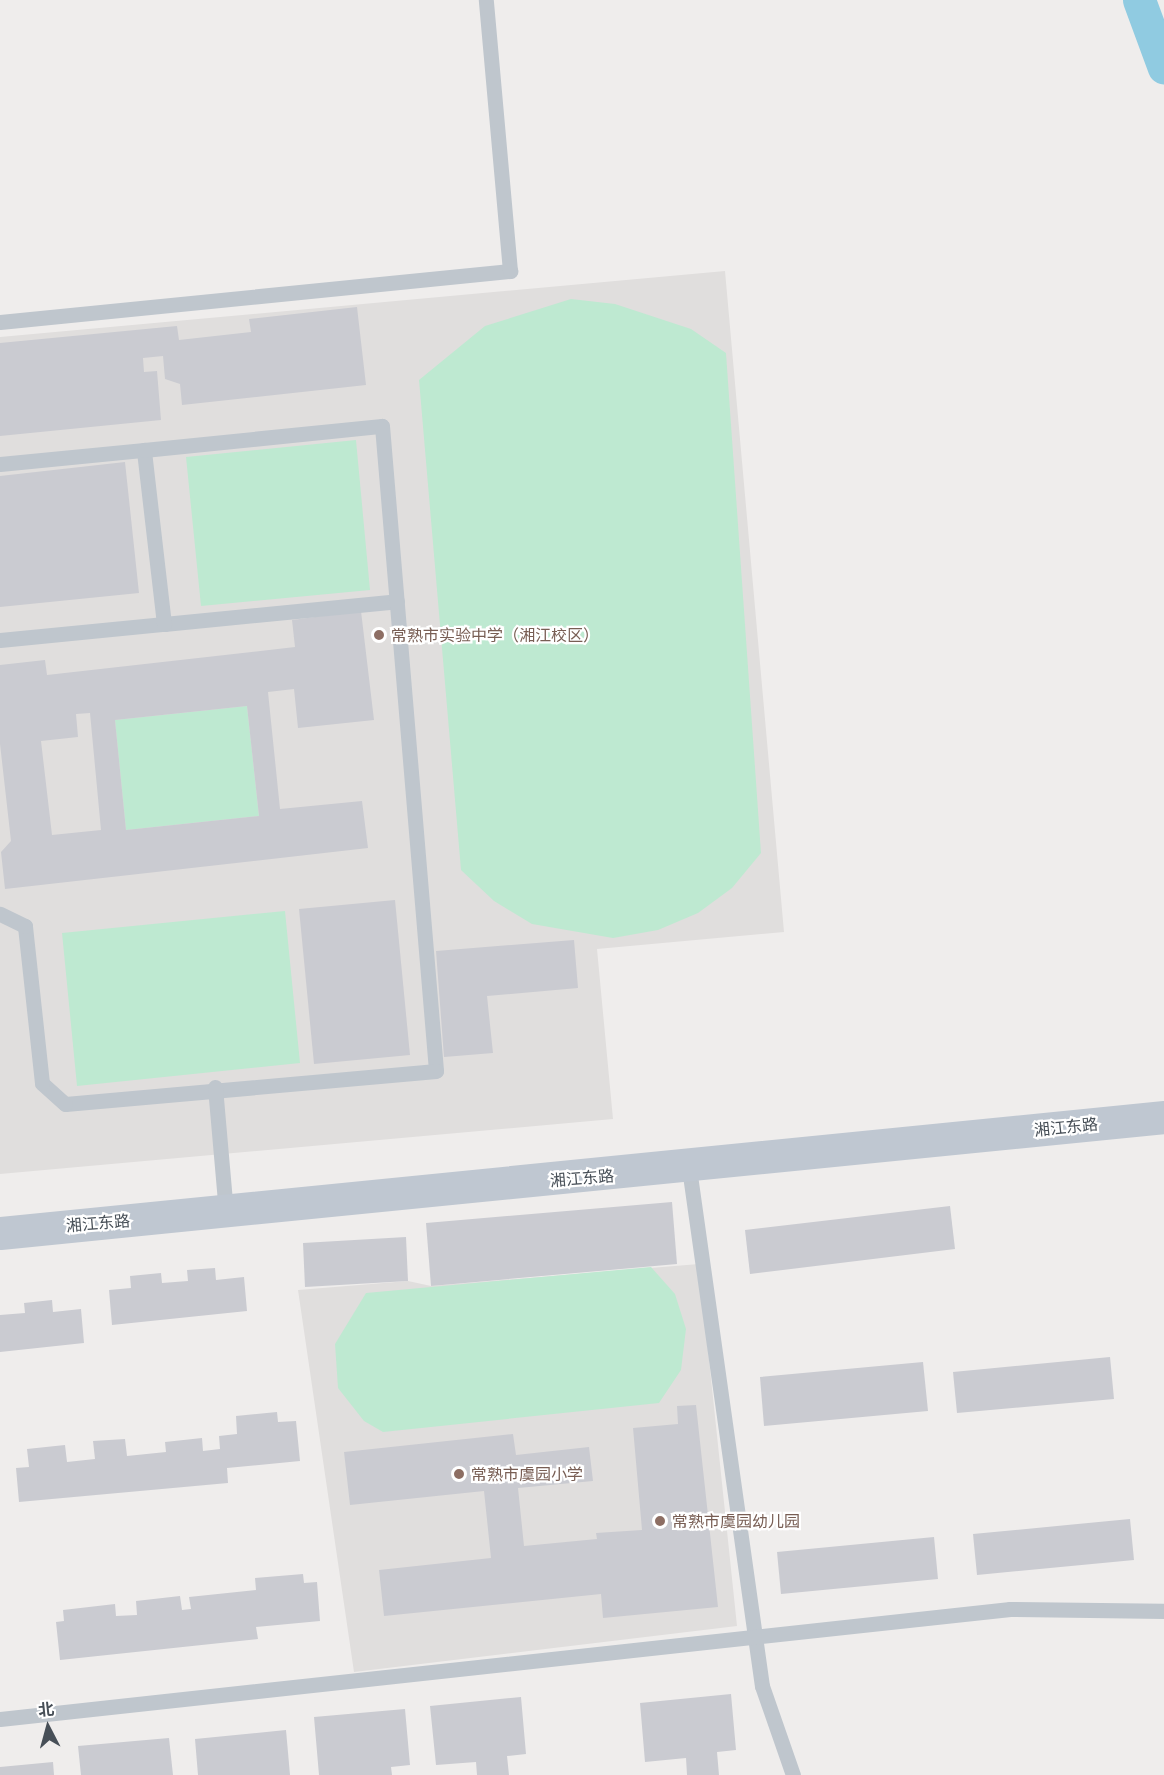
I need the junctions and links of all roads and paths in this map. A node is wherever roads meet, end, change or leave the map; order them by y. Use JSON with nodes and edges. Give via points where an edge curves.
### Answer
{"nodes":[{"id":1,"x":486,"y":0,"type":"edge"},
{"id":2,"x":0,"y":322,"type":"edge"},
{"id":3,"x":144,"y":450,"type":"junction"},
{"id":4,"x":0,"y":464,"type":"edge"},
{"id":5,"x":397,"y":601,"type":"junction"},
{"id":6,"x":164,"y":624,"type":"junction"},
{"id":7,"x":0,"y":640,"type":"edge"},
{"id":8,"x":0,"y":914,"type":"edge"},
{"id":9,"x":215,"y":1087,"type":"junction"},
{"id":10,"x":1164,"y":1117,"type":"edge"},
{"id":11,"x":689,"y":1168,"type":"junction"},
{"id":12,"x":225,"y":1212,"type":"junction"},
{"id":13,"x":0,"y":1233,"type":"edge"},
{"id":14,"x":1164,"y":1611,"type":"edge"},
{"id":15,"x":754,"y":1637,"type":"junction"},
{"id":16,"x":0,"y":1719,"type":"edge"},
{"id":17,"x":793,"y":1775,"type":"edge"}],
"edges":[{"from":1,"to":2,"type":"lane","via":[[510,271]]},
{"from":3,"to":4,"type":"lane"},
{"from":3,"to":5,"type":"lane","via":[[382,426]]},
{"from":3,"to":6,"type":"lane"},
{"from":5,"to":6,"type":"lane"},
{"from":5,"to":9,"type":"lane","via":[[436,1071]]},
{"from":6,"to":7,"type":"lane"},
{"from":8,"to":9,"type":"lane","via":[[26,926],[42,1083],[65,1104]]},
{"from":9,"to":12,"type":"lane"},
{"from":10,"to":11,"type":"street","name":"湘江东路"},
{"from":11,"to":12,"type":"street","name":"湘江东路"},
{"from":11,"to":15,"type":"lane"},
{"from":12,"to":13,"type":"street","name":"湘江东路"},
{"from":14,"to":15,"type":"lane","via":[[1010,1609]]},
{"from":15,"to":16,"type":"lane"},
{"from":15,"to":17,"type":"lane","via":[[762,1686]]}]}
